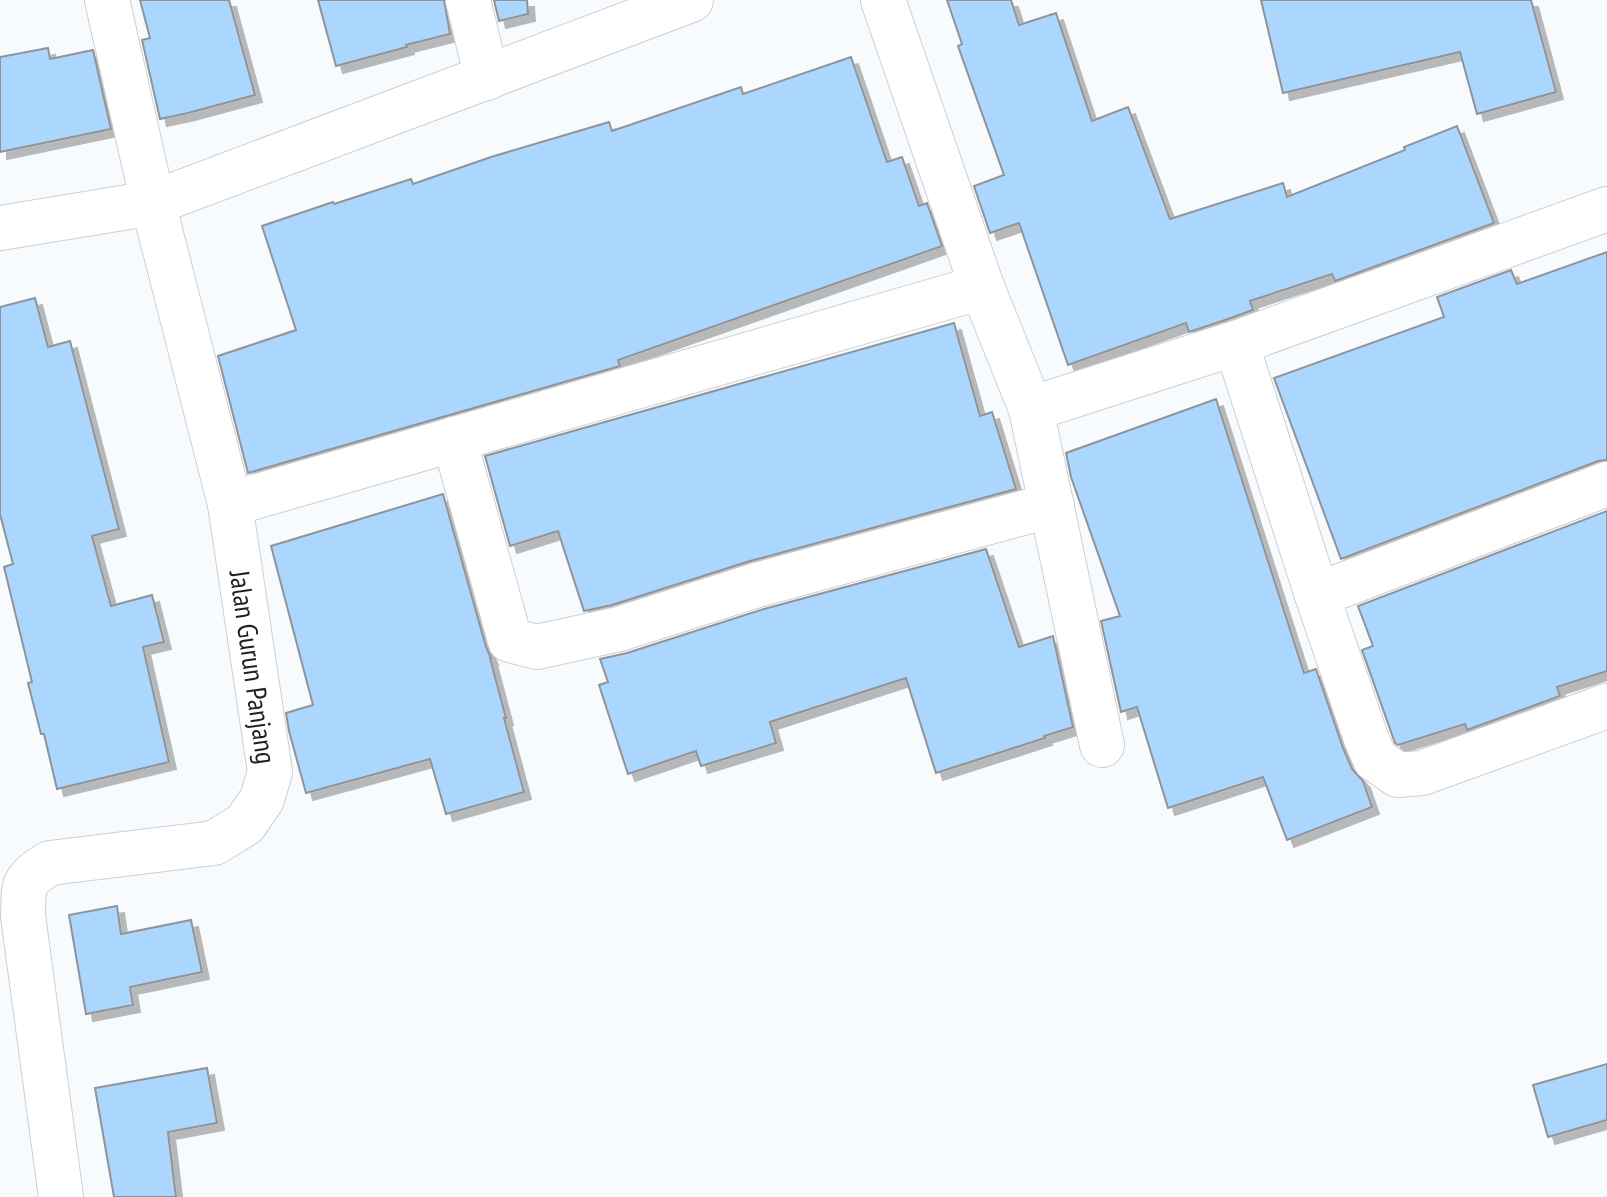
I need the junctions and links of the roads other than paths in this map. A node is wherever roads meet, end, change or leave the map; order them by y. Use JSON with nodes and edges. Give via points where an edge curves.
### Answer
{"nodes":[{"id":1,"x":107,"y":0,"type":"edge"},
{"id":2,"x":468,"y":0,"type":"edge"},
{"id":3,"x":691,"y":0,"type":"edge"},
{"id":4,"x":883,"y":0,"type":"edge"},
{"id":5,"x":487,"y":78,"type":"junction"},
{"id":6,"x":153,"y":203,"type":"junction"},
{"id":7,"x":1607,"y":209,"type":"edge"},
{"id":8,"x":0,"y":228,"type":"edge"},
{"id":9,"x":982,"y":287,"type":"junction"},
{"id":10,"x":1236,"y":343,"type":"junction"},
{"id":11,"x":1031,"y":409,"type":"junction"},
{"id":12,"x":454,"y":439,"type":"junction"},
{"id":13,"x":1607,"y":484,"type":"edge"},
{"id":14,"x":230,"y":504,"type":"junction"},
{"id":15,"x":1052,"y":505,"type":"junction"},
{"id":16,"x":1317,"y":595,"type":"junction"},
{"id":17,"x":1607,"y":706,"type":"edge"},
{"id":18,"x":1102,"y":745,"type":"dead end"},
{"id":19,"x":61,"y":1197,"type":"edge"}],
"edges":[{"from":1,"to":6,"type":"street","name":"Jalan Gurun Panjang"},
{"from":2,"to":5,"type":"street"},
{"from":3,"to":5,"type":"street"},
{"from":4,"to":9,"type":"street"},
{"from":5,"to":6,"type":"street"},
{"from":6,"to":8,"type":"street"},
{"from":6,"to":14,"type":"street","name":"Jalan Gurun Panjang"},
{"from":7,"to":10,"type":"street"},
{"from":9,"to":11,"type":"street"},
{"from":9,"to":12,"type":"street"},
{"from":10,"to":11,"type":"street"},
{"from":10,"to":16,"type":"street"},
{"from":11,"to":15,"type":"street"},
{"from":12,"to":14,"type":"street"},
{"from":12,"to":15,"type":"street","via":[[510,640],[537,647],[619,629],[757,585]]},
{"from":13,"to":16,"type":"street"},
{"from":14,"to":19,"type":"street","name":"Jalan Gurun Panjang","via":[[270,772],[262,799],[245,824],[214,843],[50,863],[32,874],[24,888],[23,916]]},
{"from":15,"to":18,"type":"street"},
{"from":16,"to":17,"type":"street","via":[[1375,759],[1398,775],[1422,773]]}]}
